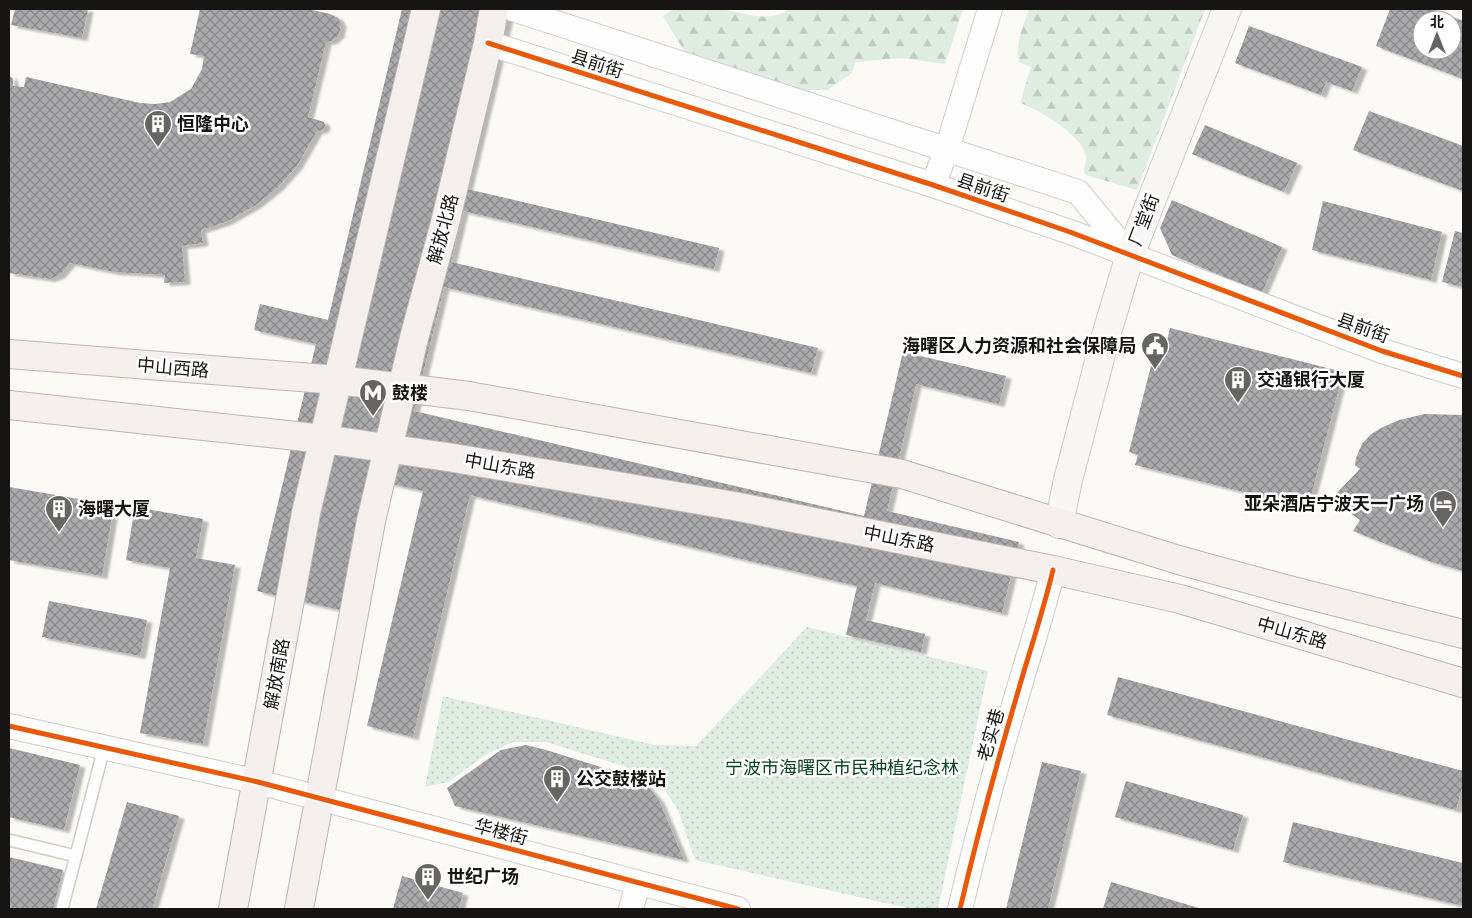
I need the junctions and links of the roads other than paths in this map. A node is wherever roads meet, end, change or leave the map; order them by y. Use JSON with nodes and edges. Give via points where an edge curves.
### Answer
{"nodes":[{"id":1,"x":426,"y":9,"type":"edge"},
{"id":2,"x":494,"y":9,"type":"edge"},
{"id":3,"x":513,"y":9,"type":"edge"},
{"id":4,"x":990,"y":9,"type":"edge"},
{"id":5,"x":1227,"y":9,"type":"edge"},
{"id":6,"x":488,"y":43,"type":"junction"},
{"id":7,"x":947,"y":150,"type":"junction"},
{"id":8,"x":933,"y":185,"type":"junction"},
{"id":9,"x":1130,"y":255,"type":"junction"},
{"id":10,"x":9,"y":354,"type":"edge"},
{"id":11,"x":1463,"y":376,"type":"edge"},
{"id":12,"x":338,"y":380,"type":"junction"},
{"id":13,"x":403,"y":387,"type":"junction"},
{"id":14,"x":9,"y":405,"type":"edge"},
{"id":15,"x":324,"y":439,"type":"junction"},
{"id":16,"x":387,"y":448,"type":"junction"},
{"id":17,"x":1059,"y":524,"type":"junction"},
{"id":18,"x":1053,"y":570,"type":"junction"},
{"id":19,"x":1463,"y":634,"type":"edge"},
{"id":20,"x":1463,"y":683,"type":"edge"},
{"id":21,"x":9,"y":726,"type":"edge"},
{"id":22,"x":104,"y":748,"type":"junction"},
{"id":23,"x":258,"y":782,"type":"junction"},
{"id":24,"x":319,"y":798,"type":"junction"},
{"id":25,"x":9,"y":840,"type":"edge"},
{"id":26,"x":76,"y":856,"type":"junction"},
{"id":27,"x":638,"y":883,"type":"junction"},
{"id":28,"x":62,"y":909,"type":"edge"},
{"id":29,"x":233,"y":909,"type":"edge"},
{"id":30,"x":299,"y":909,"type":"edge"},
{"id":31,"x":631,"y":909,"type":"edge"},
{"id":32,"x":738,"y":909,"type":"edge"},
{"id":33,"x":960,"y":909,"type":"edge"}],
"edges":[{"from":1,"to":12,"type":"main road"},
{"from":2,"to":6,"type":"main road","name":"解放北路"},
{"from":3,"to":7,"type":"street","name":"县前街"},
{"from":4,"to":7,"type":"street"},
{"from":5,"to":9,"type":"street","name":"厂堂街"},
{"from":6,"to":8,"type":"street","name":"县前街"},
{"from":6,"to":13,"type":"main road","name":"解放北路"},
{"from":7,"to":8,"type":"street"},
{"from":7,"to":9,"type":"street","name":"县前街","via":[[1078,192]]},
{"from":8,"to":9,"type":"street","name":"县前街"},
{"from":9,"to":11,"type":"street","name":"县前街","via":[[1382,351]]},
{"from":9,"to":17,"type":"street","name":"厂堂街","via":[[1104,339]]},
{"from":10,"to":12,"type":"main road","name":"中山西路"},
{"from":12,"to":13,"type":"main road"},
{"from":12,"to":15,"type":"main road"},
{"from":13,"to":16,"type":"main road","name":"解放北路"},
{"from":13,"to":17,"type":"main road","via":[[498,401],[902,474]]},
{"from":14,"to":15,"type":"main road"},
{"from":15,"to":16,"type":"main road","name":"中山东路"},
{"from":15,"to":23,"type":"main road","name":"解放南路","via":[[306,513]]},
{"from":16,"to":18,"type":"main road","name":"中山东路","via":[[734,506]]},
{"from":16,"to":24,"type":"main road"},
{"from":17,"to":19,"type":"main road","via":[[1281,588]]},
{"from":18,"to":20,"type":"main road","name":"中山东路","via":[[1180,599]]},
{"from":18,"to":33,"type":"street","name":"老实巷","via":[[981,822]]},
{"from":21,"to":22,"type":"street","name":"华楼街"},
{"from":22,"to":23,"type":"street","name":"华楼街"},
{"from":22,"to":26,"type":"lane"},
{"from":23,"to":24,"type":"street","name":"华楼街"},
{"from":23,"to":29,"type":"main road","name":"解放南路"},
{"from":24,"to":27,"type":"street","name":"华楼街"},
{"from":24,"to":30,"type":"main road"},
{"from":25,"to":26,"type":"lane"},
{"from":26,"to":28,"type":"lane"},
{"from":27,"to":31,"type":"street"},
{"from":27,"to":32,"type":"street","name":"华楼街"}]}
